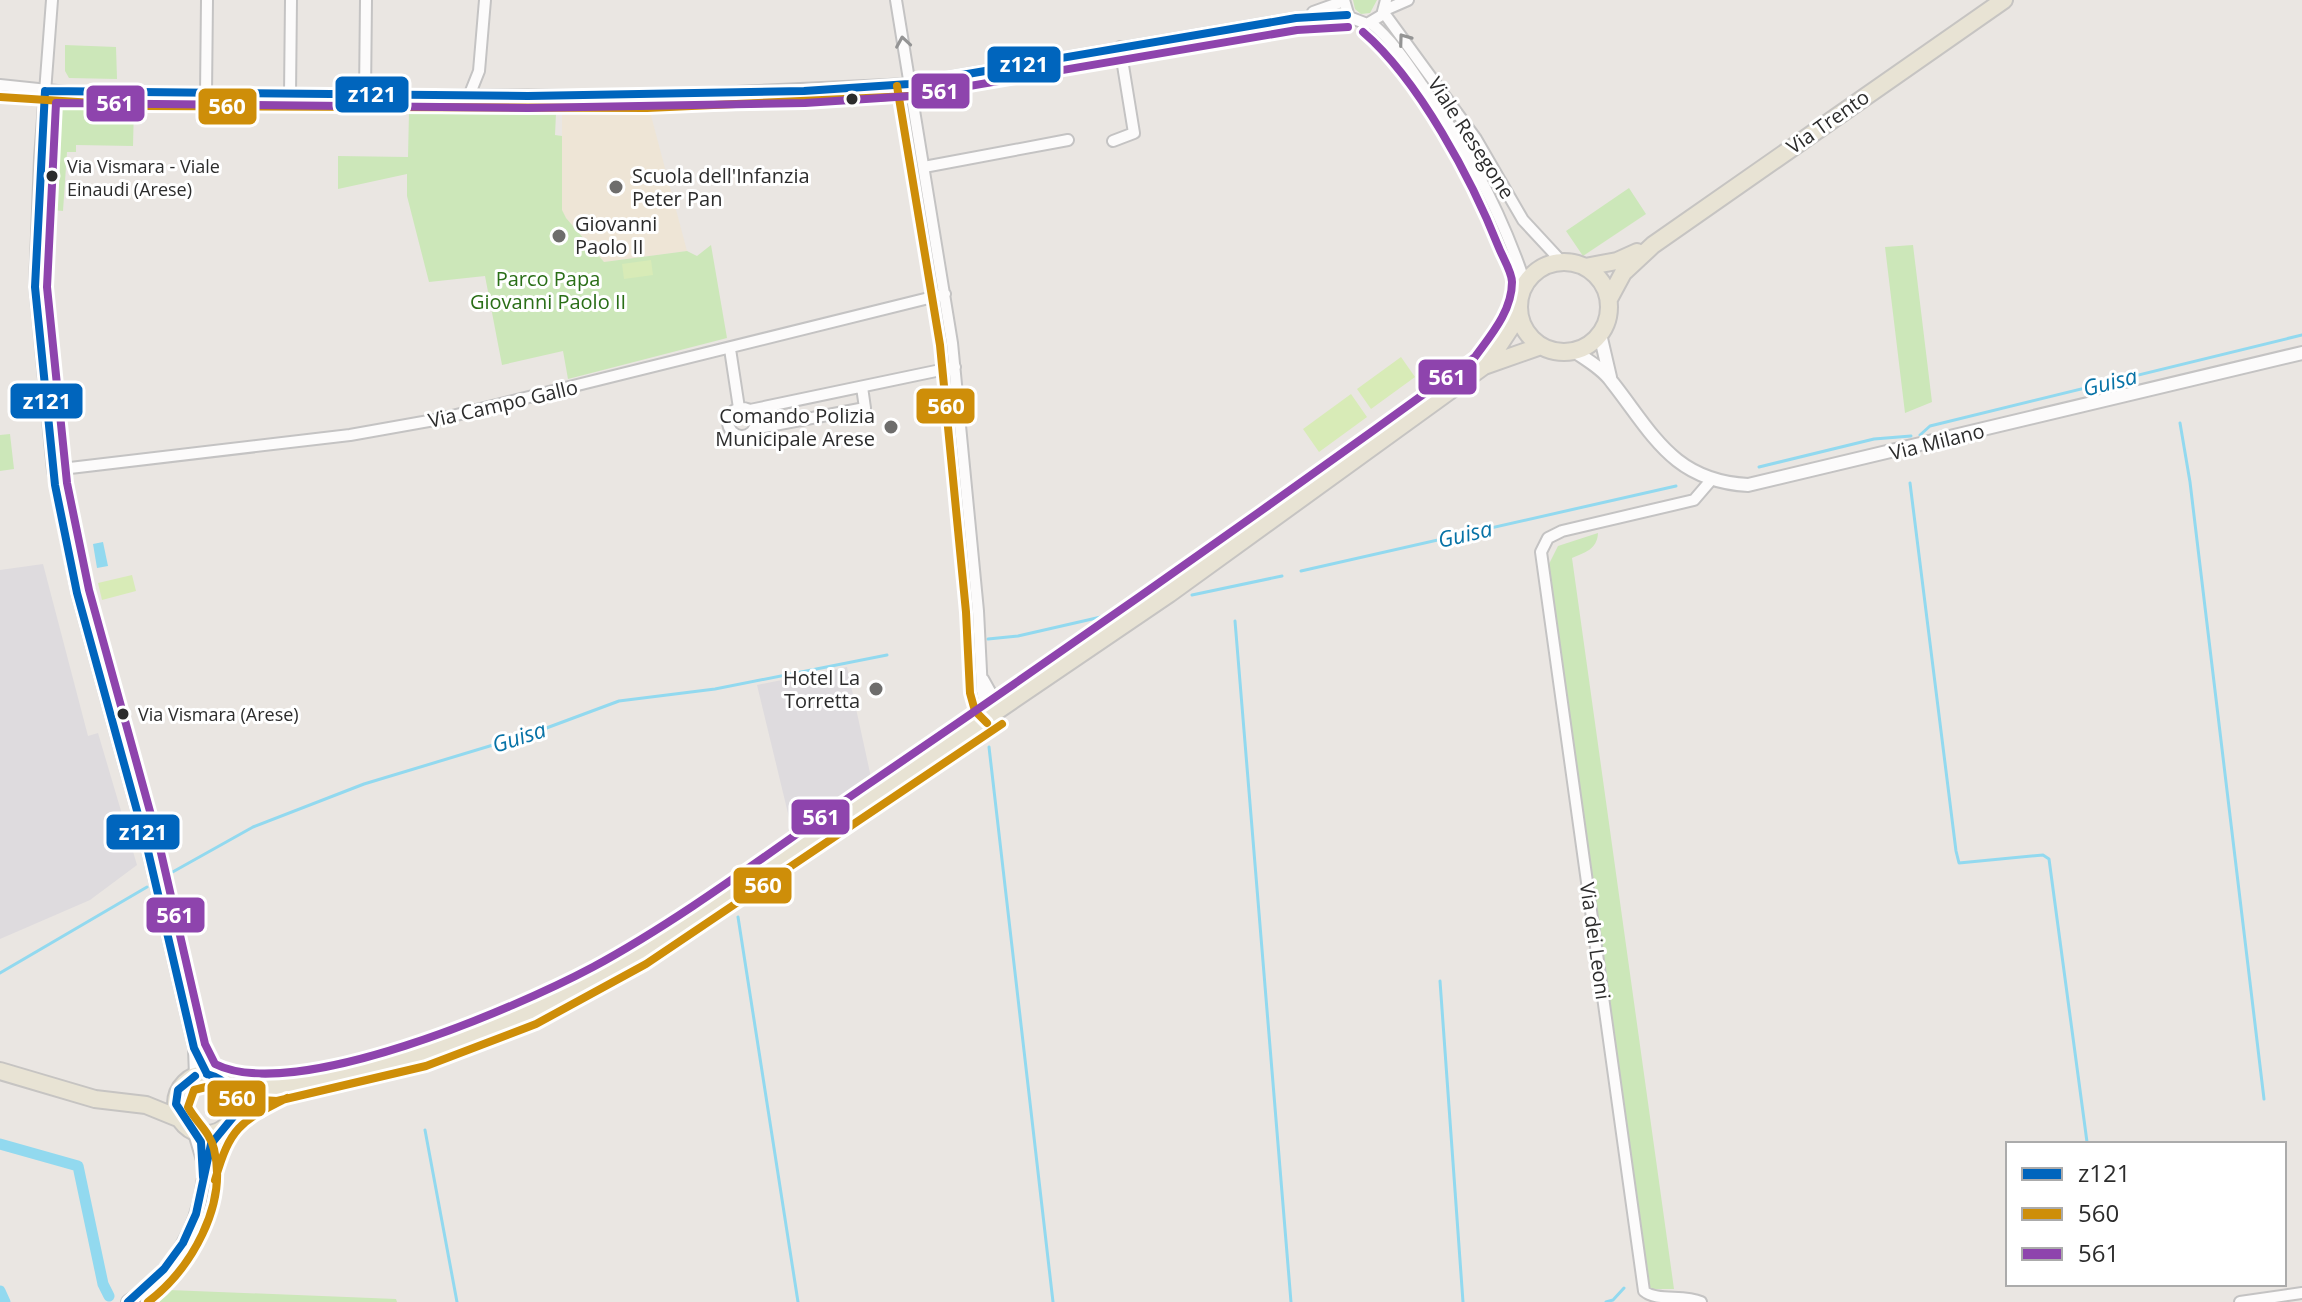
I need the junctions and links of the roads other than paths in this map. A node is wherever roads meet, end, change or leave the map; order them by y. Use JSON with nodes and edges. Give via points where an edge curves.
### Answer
{"nodes":[{"id":1,"x":52,"y":0,"type":"edge"},
{"id":2,"x":207,"y":0,"type":"edge"},
{"id":3,"x":291,"y":0,"type":"edge"},
{"id":4,"x":366,"y":0,"type":"edge"},
{"id":5,"x":485,"y":0,"type":"edge"},
{"id":6,"x":896,"y":0,"type":"edge"},
{"id":7,"x":1344,"y":0,"type":"edge"},
{"id":8,"x":1408,"y":0,"type":"edge"},
{"id":9,"x":2004,"y":0,"type":"edge"},
{"id":10,"x":1385,"y":8,"type":"edge"},
{"id":11,"x":1347,"y":15,"type":"junction"},
{"id":12,"x":1296,"y":18,"type":"junction"},
{"id":13,"x":1371,"y":23,"type":"junction"},
{"id":14,"x":1120,"y":47,"type":"junction"},
{"id":15,"x":479,"y":71,"type":"junction"},
{"id":16,"x":909,"y":84,"type":"junction"},
{"id":17,"x":0,"y":85,"type":"edge"},
{"id":18,"x":45,"y":91,"type":"junction"},
{"id":19,"x":206,"y":94,"type":"junction"},
{"id":20,"x":290,"y":94,"type":"junction"},
{"id":21,"x":365,"y":95,"type":"junction"},
{"id":22,"x":469,"y":96,"type":"junction"},
{"id":23,"x":487,"y":96,"type":"junction"},
{"id":24,"x":1068,"y":140,"type":"dead end"},
{"id":25,"x":1113,"y":141,"type":"dead end"},
{"id":26,"x":924,"y":167,"type":"junction"},
{"id":27,"x":1632,"y":259,"type":"junction"},
{"id":28,"x":1561,"y":261,"type":"junction"},
{"id":29,"x":1585,"y":267,"type":"junction"},
{"id":30,"x":1525,"y":283,"type":"junction"},
{"id":31,"x":945,"y":294,"type":"junction"},
{"id":32,"x":1609,"y":299,"type":"junction"},
{"id":33,"x":1519,"y":315,"type":"junction"},
{"id":34,"x":1600,"y":334,"type":"junction"},
{"id":35,"x":1541,"y":346,"type":"junction"},
{"id":36,"x":730,"y":349,"type":"junction"},
{"id":37,"x":1574,"y":351,"type":"junction"},
{"id":38,"x":2302,"y":353,"type":"edge"},
{"id":39,"x":1484,"y":366,"type":"junction"},
{"id":40,"x":955,"y":367,"type":"junction"},
{"id":41,"x":1611,"y":380,"type":"junction"},
{"id":42,"x":862,"y":387,"type":"junction"},
{"id":43,"x":744,"y":409,"type":"junction"},
{"id":44,"x":754,"y":429,"type":"junction"},
{"id":45,"x":53,"y":470,"type":"junction"},
{"id":46,"x":1712,"y":479,"type":"junction"},
{"id":47,"x":995,"y":714,"type":"junction"},
{"id":48,"x":0,"y":1071,"type":"edge"},
{"id":49,"x":201,"y":1075,"type":"junction"},
{"id":50,"x":230,"y":1086,"type":"junction"},
{"id":51,"x":274,"y":1089,"type":"junction"},
{"id":52,"x":177,"y":1095,"type":"junction"},
{"id":53,"x":146,"y":1105,"type":"junction"},
{"id":54,"x":236,"y":1110,"type":"junction"},
{"id":55,"x":178,"y":1118,"type":"junction"},
{"id":56,"x":195,"y":1133,"type":"junction"},
{"id":57,"x":216,"y":1133,"type":"junction"},
{"id":58,"x":204,"y":1167,"type":"junction"},
{"id":59,"x":2302,"y":1293,"type":"edge"},
{"id":60,"x":2278,"y":1299,"type":"edge"},
{"id":61,"x":128,"y":1302,"type":"edge"},
{"id":62,"x":1701,"y":1302,"type":"edge"},
{"id":63,"x":2240,"y":1302,"type":"edge"}],
"edges":[{"from":1,"to":18,"type":"street"},
{"from":2,"to":19,"type":"street"},
{"from":3,"to":20,"type":"street"},
{"from":4,"to":21,"type":"street"},
{"from":5,"to":15,"type":"street"},
{"from":16,"to":6,"type":"street","one_way":true},
{"from":7,"to":11,"type":"street"},
{"from":7,"to":12,"type":"street"},
{"from":8,"to":10,"type":"street"},
{"from":9,"to":27,"type":"main road","name":"Via Trento"},
{"from":10,"to":13,"type":"street"},
{"from":28,"to":10,"type":"street","name":"Viale Resegone","one_way":true,"via":[[1529,229],[1476,139]]},
{"from":11,"to":12,"type":"street"},
{"from":11,"to":13,"type":"street"},
{"from":12,"to":14,"type":"street"},
{"from":13,"to":30,"type":"street","name":"Viale Resegone","via":[[1392,43],[1471,158]]},
{"from":14,"to":16,"type":"street"},
{"from":14,"to":25,"type":"street","via":[[1134,133]]},
{"from":15,"to":22,"type":"street"},
{"from":15,"to":23,"type":"street"},
{"from":16,"to":23,"type":"street","via":[[686,95]]},
{"from":16,"to":26,"type":"street"},
{"from":17,"to":18,"type":"street"},
{"from":18,"to":19,"type":"street"},
{"from":18,"to":45,"type":"street","via":[[35,287]]},
{"from":19,"to":20,"type":"street"},
{"from":20,"to":21,"type":"street"},
{"from":21,"to":22,"type":"street"},
{"from":22,"to":23,"type":"street"},
{"from":24,"to":26,"type":"street"},
{"from":26,"to":31,"type":"street"},
{"from":27,"to":29,"type":"main road"},
{"from":27,"to":32,"type":"main road"},
{"from":28,"to":29,"type":"main road"},
{"from":28,"to":30,"type":"main road","via":[[1540,268]]},
{"from":29,"to":32,"type":"main road","via":[[1601,281]]},
{"from":30,"to":33,"type":"main road"},
{"from":31,"to":36,"type":"street","name":"Via Campo Gallo"},
{"from":31,"to":40,"type":"street"},
{"from":32,"to":34,"type":"main road"},
{"from":33,"to":35,"type":"main road"},
{"from":33,"to":39,"type":"main road"},
{"from":34,"to":37,"type":"main road"},
{"from":34,"to":41,"type":"street"},
{"from":35,"to":37,"type":"main road"},
{"from":35,"to":39,"type":"main road"},
{"from":36,"to":43,"type":"street"},
{"from":36,"to":45,"type":"street","name":"Via Campo Gallo","via":[[440,419],[350,435]]},
{"from":37,"to":41,"type":"street"},
{"from":38,"to":46,"type":"street","name":"Via Milano","via":[[1764,483]]},
{"from":39,"to":47,"type":"main road"},
{"from":40,"to":42,"type":"street"},
{"from":40,"to":47,"type":"street","via":[[982,677]]},
{"from":41,"to":46,"type":"street","name":"Via Milano","via":[[1659,447]]},
{"from":42,"to":43,"type":"street"},
{"from":42,"to":44,"type":"street","via":[[865,408]]},
{"from":43,"to":44,"type":"street","via":[[755,417]]},
{"from":43,"to":44,"type":"street","via":[[729,417],[731,430],[744,436]]},
{"from":45,"to":49,"type":"street","via":[[79,603]]},
{"from":46,"to":62,"type":"street","name":"Via dei Leoni","via":[[1694,500],[1553,535],[1541,552],[1644,1291],[1653,1298]]},
{"from":47,"to":51,"type":"main road","via":[[639,954],[572,993],[451,1045]]},
{"from":48,"to":53,"type":"main road","via":[[95,1099]]},
{"from":49,"to":50,"type":"main road","via":[[220,1077]]},
{"from":49,"to":52,"type":"main road"},
{"from":50,"to":51,"type":"main road"},
{"from":50,"to":54,"type":"main road"},
{"from":51,"to":54,"type":"main road"},
{"from":52,"to":53,"type":"main road"},
{"from":52,"to":55,"type":"main road"},
{"from":53,"to":55,"type":"main road"},
{"from":54,"to":57,"type":"main road","via":[[231,1122]]},
{"from":55,"to":56,"type":"main road"},
{"from":56,"to":57,"type":"main road"},
{"from":56,"to":58,"type":"street"},
{"from":57,"to":58,"type":"street"},
{"from":58,"to":61,"type":"street","via":[[188,1235],[166,1268]]},
{"from":59,"to":60,"type":"street"},
{"from":60,"to":63,"type":"street"}]}
